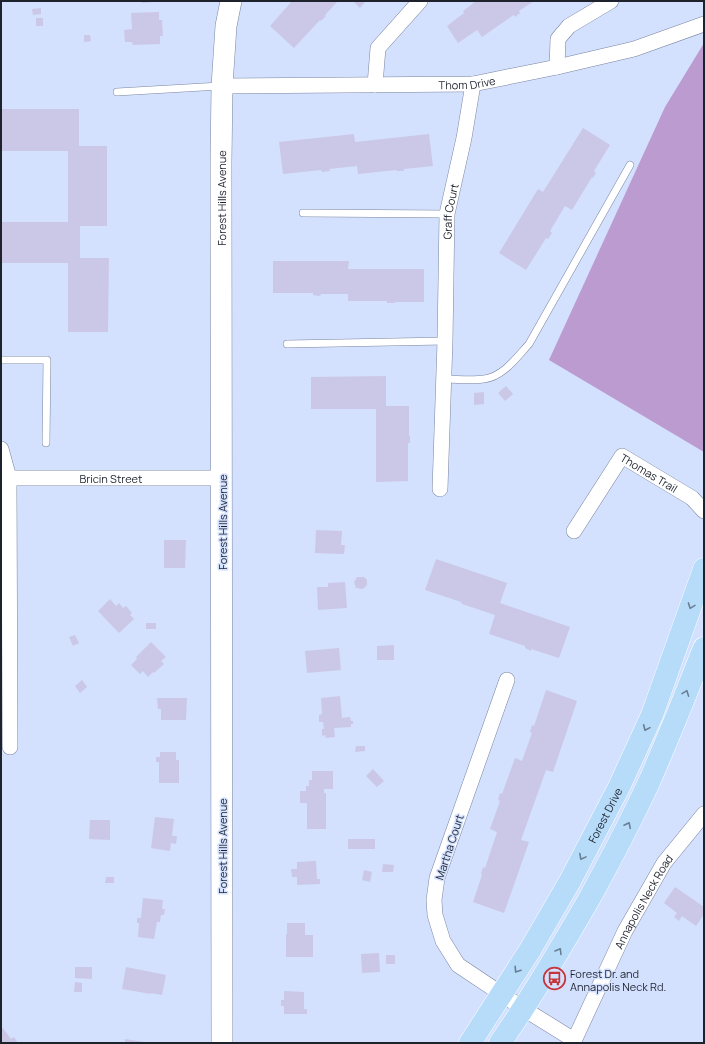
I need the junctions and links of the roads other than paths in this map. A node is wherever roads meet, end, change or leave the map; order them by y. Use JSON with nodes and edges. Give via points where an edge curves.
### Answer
{"nodes":[{"id":1,"x":231,"y":1,"type":"edge"},
{"id":2,"x":420,"y":1,"type":"edge"},
{"id":3,"x":611,"y":1,"type":"edge"},
{"id":4,"x":704,"y":24,"type":"edge"},
{"id":5,"x":557,"y":67,"type":"junction"},
{"id":6,"x":473,"y":84,"type":"junction"},
{"id":7,"x":375,"y":85,"type":"junction"},
{"id":8,"x":222,"y":86,"type":"junction"},
{"id":9,"x":117,"y":92,"type":"dead end"},
{"id":10,"x":630,"y":165,"type":"dead end"},
{"id":11,"x":303,"y":213,"type":"dead end"},
{"id":12,"x":447,"y":214,"type":"junction"},
{"id":13,"x":444,"y":340,"type":"junction"},
{"id":14,"x":287,"y":344,"type":"dead end"},
{"id":15,"x":1,"y":360,"type":"edge"},
{"id":16,"x":443,"y":379,"type":"junction"},
{"id":17,"x":46,"y":444,"type":"dead end"},
{"id":18,"x":1,"y":449,"type":"edge"},
{"id":19,"x":5,"y":478,"type":"edge"},
{"id":20,"x":222,"y":478,"type":"junction"},
{"id":21,"x":440,"y":489,"type":"dead end"},
{"id":22,"x":698,"y":498,"type":"edge"},
{"id":23,"x":704,"y":511,"type":"edge"},
{"id":24,"x":574,"y":531,"type":"dead end"},
{"id":25,"x":704,"y":569,"type":"edge"},
{"id":26,"x":704,"y":648,"type":"edge"},
{"id":27,"x":507,"y":680,"type":"dead end"},
{"id":28,"x":10,"y":747,"type":"dead end"},
{"id":29,"x":704,"y":814,"type":"edge"},
{"id":30,"x":502,"y":993,"type":"junction"},
{"id":31,"x":524,"y":1009,"type":"junction"},
{"id":32,"x":573,"y":1042,"type":"edge"},
{"id":33,"x":222,"y":1043,"type":"edge"},
{"id":34,"x":470,"y":1043,"type":"edge"},
{"id":35,"x":500,"y":1043,"type":"edge"}],
"edges":[{"from":1,"to":8,"type":"street","name":"Forest Hills Avenue","via":[[226,26]]},
{"from":2,"to":7,"type":"street","via":[[378,48]]},
{"from":3,"to":5,"type":"street","via":[[569,26],[558,39]]},
{"from":4,"to":5,"type":"street","name":"Thom Drive","via":[[634,49]]},
{"from":5,"to":6,"type":"street","name":"Thom Drive"},
{"from":6,"to":7,"type":"street","name":"Thom Drive"},
{"from":6,"to":12,"type":"street","name":"Graff Court"},
{"from":7,"to":8,"type":"street","name":"Thom Drive"},
{"from":8,"to":9,"type":"lane"},
{"from":8,"to":20,"type":"street","name":"Forest Hills Avenue"},
{"from":10,"to":16,"type":"lane","via":[[529,344],[517,358],[499,374],[484,379]]},
{"from":11,"to":12,"type":"lane"},
{"from":12,"to":13,"type":"street","name":"Graff Court"},
{"from":13,"to":14,"type":"lane"},
{"from":13,"to":16,"type":"street","name":"Graff Court"},
{"from":15,"to":17,"type":"lane","via":[[47,360]]},
{"from":16,"to":21,"type":"street","name":"Graff Court"},
{"from":18,"to":19,"type":"street"},
{"from":19,"to":20,"type":"street","name":"Bricin Street"},
{"from":19,"to":28,"type":"street"},
{"from":20,"to":33,"type":"street","name":"Forest Hills Avenue"},
{"from":22,"to":23,"type":"street","name":"Thomas Trail"},
{"from":22,"to":24,"type":"street","name":"Thomas Trail","via":[[622,456]]},
{"from":25,"to":30,"type":"main road","name":"Forest Drive","one_way":true,"via":[[652,715],[619,787],[570,881]]},
{"from":31,"to":26,"type":"main road","one_way":true,"via":[[614,853],[676,720]]},
{"from":27,"to":30,"type":"street","name":"Martha Court","via":[[437,878],[434,900],[435,915],[443,940],[458,965]]},
{"from":29,"to":32,"type":"street","name":"Annapolis Neck Road","via":[[664,863],[625,931]]},
{"from":30,"to":31,"type":"street","name":"Annapolis Neck Road"},
{"from":30,"to":34,"type":"main road","name":"Forest Drive"},
{"from":31,"to":32,"type":"street","name":"Annapolis Neck Road"},
{"from":31,"to":35,"type":"main road"}]}
